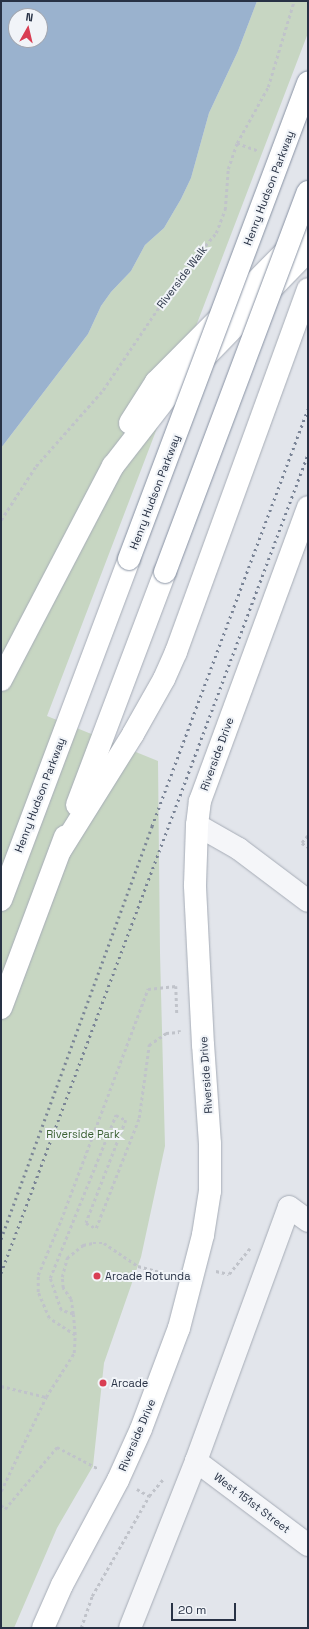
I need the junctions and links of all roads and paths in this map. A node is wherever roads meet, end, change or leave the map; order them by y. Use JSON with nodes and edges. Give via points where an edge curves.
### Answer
{"nodes":[{"id":1,"x":294,"y":1,"type":"edge"},
{"id":2,"x":308,"y":83,"type":"edge"},
{"id":3,"x":308,"y":192,"type":"edge"},
{"id":4,"x":308,"y":229,"type":"edge"},
{"id":5,"x":308,"y":252,"type":"edge"},
{"id":6,"x":308,"y":289,"type":"edge"},
{"id":7,"x":113,"y":466,"type":"junction"},
{"id":8,"x":308,"y":507,"type":"edge"},
{"id":9,"x":1,"y":520,"type":"edge"},
{"id":10,"x":1,"y":680,"type":"edge"},
{"id":11,"x":197,"y":825,"type":"junction"},
{"id":12,"x":308,"y":836,"type":"edge"},
{"id":13,"x":308,"y":847,"type":"edge"},
{"id":14,"x":60,"y":851,"type":"junction"},
{"id":15,"x":1,"y":900,"type":"edge"},
{"id":16,"x":308,"y":900,"type":"edge"},
{"id":17,"x":201,"y":983,"type":"junction"},
{"id":18,"x":176,"y":986,"type":"junction"},
{"id":19,"x":1,"y":1008,"type":"edge"},
{"id":20,"x":178,"y":1017,"type":"dead end"},
{"id":21,"x":178,"y":1025,"type":"dead end"},
{"id":22,"x":308,"y":1221,"type":"edge"},
{"id":23,"x":253,"y":1244,"type":"dead end"},
{"id":24,"x":194,"y":1274,"type":"junction"},
{"id":25,"x":73,"y":1314,"type":"junction"},
{"id":26,"x":75,"y":1334,"type":"junction"},
{"id":27,"x":1,"y":1386,"type":"edge"},
{"id":28,"x":46,"y":1397,"type":"junction"},
{"id":29,"x":57,"y":1447,"type":"dead end"},
{"id":30,"x":196,"y":1461,"type":"junction"},
{"id":31,"x":1,"y":1491,"type":"edge"},
{"id":32,"x":149,"y":1496,"type":"dead end"},
{"id":33,"x":1,"y":1505,"type":"edge"},
{"id":34,"x":308,"y":1545,"type":"edge"},
{"id":35,"x":43,"y":1628,"type":"edge"},
{"id":36,"x":81,"y":1628,"type":"edge"},
{"id":37,"x":130,"y":1628,"type":"edge"}],
"edges":[{"from":1,"to":9,"type":"path","name":"Riverside Walk","via":[[268,87],[237,143],[228,169],[225,210],[216,233],[190,264],[103,390],[36,466]]},
{"from":2,"to":15,"type":"main road","name":"Henry Hudson Parkway","bridge":true},
{"from":3,"to":14,"type":"main road","bridge":true},
{"from":4,"to":7,"type":"main road","via":[[156,382],[124,433]]},
{"from":5,"to":7,"type":"main road","via":[[169,394]]},
{"from":6,"to":14,"type":"main road","via":[[176,652],[133,734]]},
{"from":7,"to":10,"type":"main road"},
{"from":8,"to":11,"type":"main road","name":"Riverside Drive","via":[[200,801]]},
{"from":11,"to":16,"type":"street","via":[[239,849]]},
{"from":11,"to":17,"type":"main road","name":"Riverside Drive","via":[[195,860]]},
{"from":12,"to":13,"type":"path","via":[[302,843]]},
{"from":14,"to":19,"type":"main road"},
{"from":17,"to":18,"type":"path"},
{"from":17,"to":24,"type":"main road","name":"Riverside Drive","via":[[210,1144],[210,1191]]},
{"from":18,"to":20,"type":"path"},
{"from":18,"to":26,"type":"path","via":[[148,989],[38,1275],[38,1292],[49,1318]]},
{"from":21,"to":25,"type":"path","via":[[179,1032],[166,1033],[150,1045],[139,1118],[96,1228],[86,1222],[126,1120],[116,1115],[50,1278],[62,1310]]},
{"from":22,"to":30,"type":"street","via":[[289,1206]]},
{"from":23,"to":24,"type":"path","via":[[229,1274]]},
{"from":24,"to":25,"type":"path","via":[[138,1266],[104,1243],[83,1246],[67,1258],[62,1277],[63,1288],[70,1299]]},
{"from":24,"to":35,"type":"main road","name":"Riverside Drive","via":[[179,1328],[141,1429]]},
{"from":25,"to":26,"type":"path"},
{"from":26,"to":28,"type":"path","via":[[74,1353]]},
{"from":27,"to":28,"type":"path"},
{"from":28,"to":31,"type":"path"},
{"from":29,"to":33,"type":"path","via":[[5,1509]]},
{"from":30,"to":34,"type":"street","name":"West 151st Street"},
{"from":30,"to":37,"type":"street"},
{"from":32,"to":36,"type":"path","via":[[92,1596]]}]}
